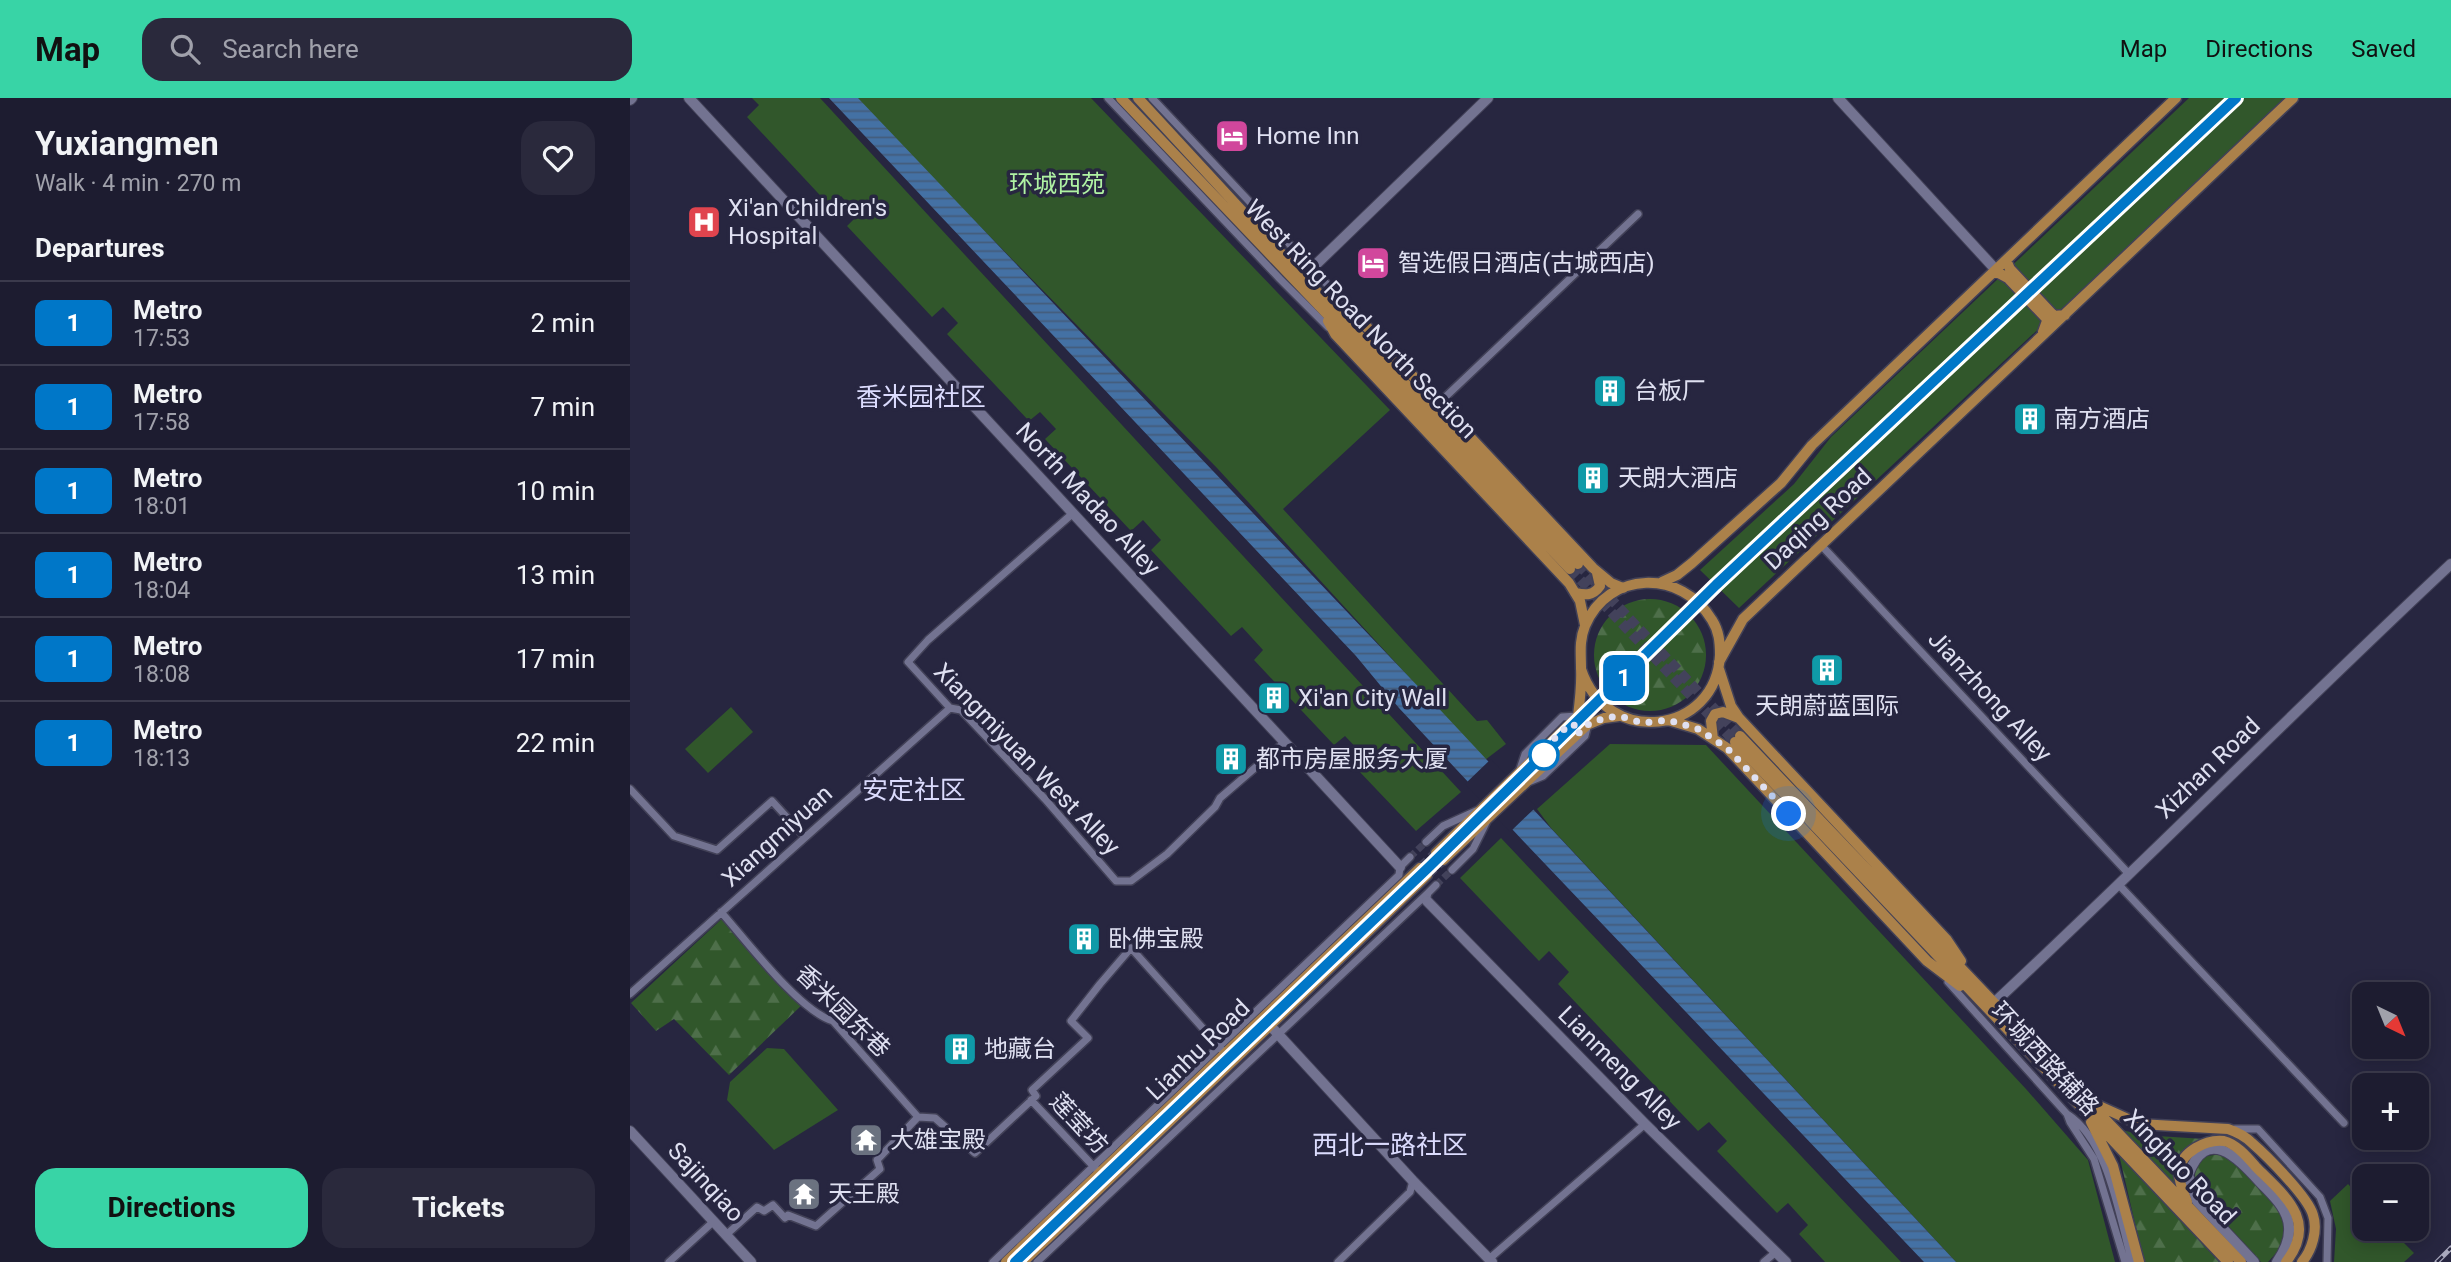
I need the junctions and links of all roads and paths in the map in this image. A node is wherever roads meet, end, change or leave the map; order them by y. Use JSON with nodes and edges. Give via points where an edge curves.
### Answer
{"nodes":[{"id":1,"x":689,"y":98,"type":"edge"},
{"id":2,"x":1108,"y":98,"type":"edge"},
{"id":3,"x":1122,"y":98,"type":"edge"},
{"id":4,"x":1138,"y":98,"type":"edge"},
{"id":5,"x":1152,"y":98,"type":"edge"},
{"id":6,"x":1488,"y":98,"type":"edge"},
{"id":7,"x":1838,"y":98,"type":"edge"},
{"id":8,"x":2176,"y":98,"type":"edge"},
{"id":9,"x":2293,"y":98,"type":"edge"},
{"id":10,"x":1639,"y":214,"type":"dead end"},
{"id":11,"x":2006,"y":260,"type":"junction"},
{"id":12,"x":1995,"y":270,"type":"junction"},
{"id":13,"x":1307,"y":272,"type":"junction"},
{"id":14,"x":1320,"y":301,"type":"junction"},
{"id":15,"x":2065,"y":315,"type":"junction"},
{"id":16,"x":1364,"y":324,"type":"junction"},
{"id":17,"x":1335,"y":334,"type":"junction"},
{"id":18,"x":2038,"y":341,"type":"junction"},
{"id":19,"x":1439,"y":403,"type":"junction"},
{"id":20,"x":1072,"y":514,"type":"junction"},
{"id":21,"x":1821,"y":545,"type":"junction"},
{"id":22,"x":2451,"y":564,"type":"edge"},
{"id":23,"x":1574,"y":567,"type":"tunnel mouth"},
{"id":24,"x":1597,"y":573,"type":"junction"},
{"id":25,"x":1661,"y":582,"type":"junction"},
{"id":26,"x":1623,"y":588,"type":"junction"},
{"id":27,"x":1575,"y":593,"type":"junction"},
{"id":28,"x":1585,"y":625,"type":"junction"},
{"id":29,"x":1719,"y":666,"type":"junction"},
{"id":30,"x":1581,"y":668,"type":"junction"},
{"id":31,"x":950,"y":708,"type":"junction"},
{"id":32,"x":1619,"y":716,"type":"junction"},
{"id":33,"x":1739,"y":718,"type":"junction"},
{"id":34,"x":1574,"y":720,"type":"junction"},
{"id":35,"x":1668,"y":720,"type":"junction"},
{"id":36,"x":1587,"y":725,"type":"junction"},
{"id":37,"x":1578,"y":734,"type":"junction"},
{"id":38,"x":1713,"y":739,"type":"junction"},
{"id":39,"x":1285,"y":742,"type":"junction"},
{"id":40,"x":1527,"y":782,"type":"junction"},
{"id":41,"x":630,"y":789,"type":"edge"},
{"id":42,"x":1485,"y":814,"type":"junction"},
{"id":43,"x":805,"y":837,"type":"junction"},
{"id":44,"x":1426,"y":842,"type":"tunnel mouth"},
{"id":45,"x":1440,"y":856,"type":"tunnel mouth"},
{"id":46,"x":1410,"y":857,"type":"tunnel mouth"},
{"id":47,"x":1400,"y":867,"type":"junction"},
{"id":48,"x":1452,"y":870,"type":"tunnel mouth"},
{"id":49,"x":2129,"y":874,"type":"junction"},
{"id":50,"x":1436,"y":885,"type":"tunnel mouth"},
{"id":51,"x":2119,"y":885,"type":"junction"},
{"id":52,"x":1427,"y":897,"type":"junction"},
{"id":53,"x":721,"y":912,"type":"junction"},
{"id":54,"x":1938,"y":971,"type":"junction"},
{"id":55,"x":1970,"y":976,"type":"junction"},
{"id":56,"x":630,"y":994,"type":"edge"},
{"id":57,"x":1981,"y":1001,"type":"junction"},
{"id":58,"x":1995,"y":1002,"type":"junction"},
{"id":59,"x":1263,"y":1017,"type":"junction"},
{"id":60,"x":1274,"y":1030,"type":"junction"},
{"id":61,"x":1222,"y":1050,"type":"junction"},
{"id":62,"x":2037,"y":1079,"type":"junction"},
{"id":63,"x":2062,"y":1086,"type":"junction"},
{"id":64,"x":1031,"y":1100,"type":"junction"},
{"id":65,"x":2085,"y":1104,"type":"junction"},
{"id":66,"x":2067,"y":1114,"type":"junction"},
{"id":67,"x":918,"y":1117,"type":"junction"},
{"id":68,"x":2344,"y":1123,"type":"dead end"},
{"id":69,"x":1645,"y":1124,"type":"junction"},
{"id":70,"x":2228,"y":1129,"type":"junction"},
{"id":71,"x":630,"y":1131,"type":"edge"},
{"id":72,"x":1097,"y":1170,"type":"junction"},
{"id":73,"x":1413,"y":1181,"type":"junction"},
{"id":74,"x":2188,"y":1205,"type":"junction"},
{"id":75,"x":714,"y":1221,"type":"junction"},
{"id":76,"x":726,"y":1235,"type":"junction"},
{"id":77,"x":1776,"y":1252,"type":"junction"},
{"id":78,"x":1490,"y":1260,"type":"edge"},
{"id":79,"x":669,"y":1262,"type":"edge"},
{"id":80,"x":751,"y":1262,"type":"edge"},
{"id":81,"x":993,"y":1262,"type":"edge"},
{"id":82,"x":1006,"y":1262,"type":"edge"},
{"id":83,"x":1023,"y":1262,"type":"edge"},
{"id":84,"x":1037,"y":1262,"type":"edge"},
{"id":85,"x":1338,"y":1262,"type":"edge"},
{"id":86,"x":1764,"y":1262,"type":"edge"},
{"id":87,"x":1786,"y":1262,"type":"edge"},
{"id":88,"x":2125,"y":1262,"type":"edge"},
{"id":89,"x":2132,"y":1262,"type":"edge"},
{"id":90,"x":2139,"y":1262,"type":"edge"},
{"id":91,"x":2228,"y":1262,"type":"edge"},
{"id":92,"x":2241,"y":1262,"type":"edge"},
{"id":93,"x":2255,"y":1262,"type":"edge"},
{"id":94,"x":2277,"y":1262,"type":"edge"},
{"id":95,"x":2286,"y":1262,"type":"edge"},
{"id":96,"x":2302,"y":1262,"type":"edge"},
{"id":97,"x":2327,"y":1262,"type":"edge"}],
"edges":[{"from":1,"to":20,"type":"street","name":"North Madao Alley"},
{"from":2,"to":17,"type":"street"},
{"from":3,"to":14,"type":"main road","name":"West Ring Road North Section"},
{"from":4,"to":13,"type":"main road","name":"West Ring Road North Section"},
{"from":5,"to":13,"type":"street"},
{"from":6,"to":13,"type":"street"},
{"from":7,"to":12,"type":"street"},
{"from":8,"to":11,"type":"main road"},
{"from":9,"to":15,"type":"main road","name":"Daqing Road"},
{"from":10,"to":19,"type":"street"},
{"from":11,"to":12,"type":"main road"},
{"from":11,"to":15,"type":"main road","via":[[2054,316]]},
{"from":12,"to":18,"type":"main road","via":[[2046,318],[2046,329]]},
{"from":12,"to":25,"type":"main road","via":[[1812,446],[1781,483],[1692,564]]},
{"from":13,"to":14,"type":"main road","name":"West Ring Road North Section"},
{"from":13,"to":16,"type":"street"},
{"from":14,"to":16,"type":"main road"},
{"from":14,"to":17,"type":"main road"},
{"from":14,"to":23,"type":"main road","name":"West Ring Road North Section"},
{"from":15,"to":18,"type":"main road","name":"Daqing Road"},
{"from":16,"to":19,"type":"main road"},
{"from":17,"to":27,"type":"main road"},
{"from":18,"to":21,"type":"main road","name":"Daqing Road"},
{"from":19,"to":24,"type":"main road"},
{"from":20,"to":31,"type":"street","name":"Xiangmiyuan West Alley","via":[[908,662]]},
{"from":20,"to":39,"type":"street","name":"North Madao Alley"},
{"from":21,"to":29,"type":"main road","name":"Daqing Road","via":[[1743,619]]},
{"from":21,"to":49,"type":"street","name":"Jianzhong Alley"},
{"from":22,"to":49,"type":"street","name":"Xizhan Road"},
{"from":24,"to":26,"type":"main road"},
{"from":24,"to":27,"type":"main road","via":[[1597,592]]},
{"from":25,"to":26,"type":"main road"},
{"from":25,"to":29,"type":"main road","via":[[1702,606],[1720,642]]},
{"from":26,"to":28,"type":"main road","via":[[1607,597]]},
{"from":27,"to":28,"type":"main road"},
{"from":28,"to":30,"type":"main road"},
{"from":29,"to":33,"type":"main road"},
{"from":29,"to":35,"type":"main road","via":[[1703,698]]},
{"from":30,"to":32,"type":"main road","via":[[1599,701]]},
{"from":30,"to":34,"type":"main road"},
{"from":31,"to":39,"type":"street","name":"Xiangmiyuan West Alley","via":[[961,710],[1116,881],[1131,881],[1167,855],[1220,798]]},
{"from":31,"to":43,"type":"street","name":"Xiangmiyuan"},
{"from":32,"to":35,"type":"main road","via":[[1643,723]]},
{"from":32,"to":36,"type":"main road"},
{"from":33,"to":38,"type":"main road","via":[[1715,714],[1711,720]]},
{"from":33,"to":55,"type":"main road","via":[[1947,940]]},
{"from":34,"to":37,"type":"main road"},
{"from":34,"to":42,"type":"main road"},
{"from":35,"to":38,"type":"main road"},
{"from":36,"to":37,"type":"main road"},
{"from":36,"to":40,"type":"street","via":[[1584,736],[1543,776]]},
{"from":37,"to":40,"type":"main road"},
{"from":38,"to":54,"type":"main road","via":[[1727,748]]},
{"from":39,"to":47,"type":"street","name":"North Madao Alley"},
{"from":40,"to":42,"type":"main road"},
{"from":41,"to":43,"type":"street","via":[[674,836],[717,850],[772,801]]},
{"from":42,"to":44,"type":"street","via":[[1443,825]]},
{"from":42,"to":45,"type":"main road"},
{"from":42,"to":48,"type":"street","via":[[1473,849]]},
{"from":43,"to":53,"type":"street","name":"Xiangmiyuan"},
{"from":46,"to":47,"type":"street"},
{"from":47,"to":61,"type":"street","via":[[1399,875]]},
{"from":49,"to":51,"type":"street","name":"Xizhan Road"},
{"from":50,"to":52,"type":"street"},
{"from":51,"to":58,"type":"street","name":"Xizhan Road"},
{"from":51,"to":68,"type":"street"},
{"from":52,"to":60,"type":"street"},
{"from":52,"to":69,"type":"street","name":"Lianmeng Alley"},
{"from":53,"to":56,"type":"street","name":"Xiangmiyuan"},
{"from":53,"to":67,"type":"street","name":"香米园东巷","via":[[792,991],[833,1021]]},
{"from":54,"to":57,"type":"main road"},
{"from":54,"to":62,"type":"street","name":"环城西路辅路"},
{"from":55,"to":57,"type":"main road","via":[[1737,739]]},
{"from":55,"to":58,"type":"main road"},
{"from":57,"to":63,"type":"main road"},
{"from":58,"to":65,"type":"main road"},
{"from":59,"to":60,"type":"street"},
{"from":59,"to":60,"type":"main road","name":"Lianhu Road","via":[[1423,872]]},
{"from":59,"to":61,"type":"main road","name":"Lianhu Road"},
{"from":60,"to":73,"type":"street"},
{"from":60,"to":83,"type":"main road","name":"Lianhu Road"},
{"from":60,"to":84,"type":"street"},
{"from":61,"to":64,"type":"street","via":[[1131,948],[1071,1021],[1088,1038],[1032,1090],[1036,1096]]},
{"from":61,"to":72,"type":"main road","name":"Lianhu Road"},
{"from":62,"to":63,"type":"street"},
{"from":62,"to":66,"type":"street","name":"环城西路辅路"},
{"from":63,"to":65,"type":"main road"},
{"from":64,"to":67,"type":"street","name":"香米园东巷","via":[[975,1153],[934,1118]]},
{"from":64,"to":72,"type":"street","name":"莲莹坊"},
{"from":65,"to":70,"type":"main road","via":[[2139,1124]]},
{"from":65,"to":74,"type":"main road","name":"Xinghuo Road"},
{"from":65,"to":90,"type":"main road","via":[[2113,1166]]},
{"from":65,"to":91,"type":"main road","name":"Xinghuo Road"},
{"from":66,"to":88,"type":"street","via":[[2094,1159]]},
{"from":66,"to":89,"type":"street","name":"环城西路辅路","via":[[2079,1121],[2105,1166]]},
{"from":67,"to":76,"type":"street","via":[[877,1160],[880,1169],[816,1226],[789,1215],[785,1218],[773,1205],[764,1211],[757,1207]]},
{"from":69,"to":77,"type":"street","name":"Lianmeng Alley"},
{"from":69,"to":78,"type":"street"},
{"from":70,"to":96,"type":"main road","via":[[2252,1142],[2305,1199],[2315,1229]]},
{"from":70,"to":97,"type":"street","via":[[2258,1129],[2320,1197],[2328,1218]]},
{"from":71,"to":75,"type":"street","name":"Sajinqiao"},
{"from":72,"to":81,"type":"street"},
{"from":72,"to":82,"type":"main road","name":"Lianhu Road"},
{"from":73,"to":78,"type":"street"},
{"from":73,"to":85,"type":"street","via":[[1410,1192]]},
{"from":74,"to":92,"type":"main road","name":"Xinghuo Road"},
{"from":74,"to":95,"type":"main road","via":[[2179,1172],[2183,1160],[2198,1145],[2224,1141],[2242,1151],[2295,1211],[2300,1231],[2297,1249]]},
{"from":75,"to":76,"type":"street","name":"Sajinqiao"},
{"from":75,"to":79,"type":"street"},
{"from":76,"to":80,"type":"street","name":"Sajinqiao"},
{"from":77,"to":86,"type":"street"},
{"from":77,"to":87,"type":"street","name":"Lianmeng Alley"},
{"from":93,"to":94,"type":"street","via":[[2197,1201],[2188,1175],[2193,1162],[2204,1153],[2216,1149],[2237,1157],[2282,1206],[2289,1238]]}]}
